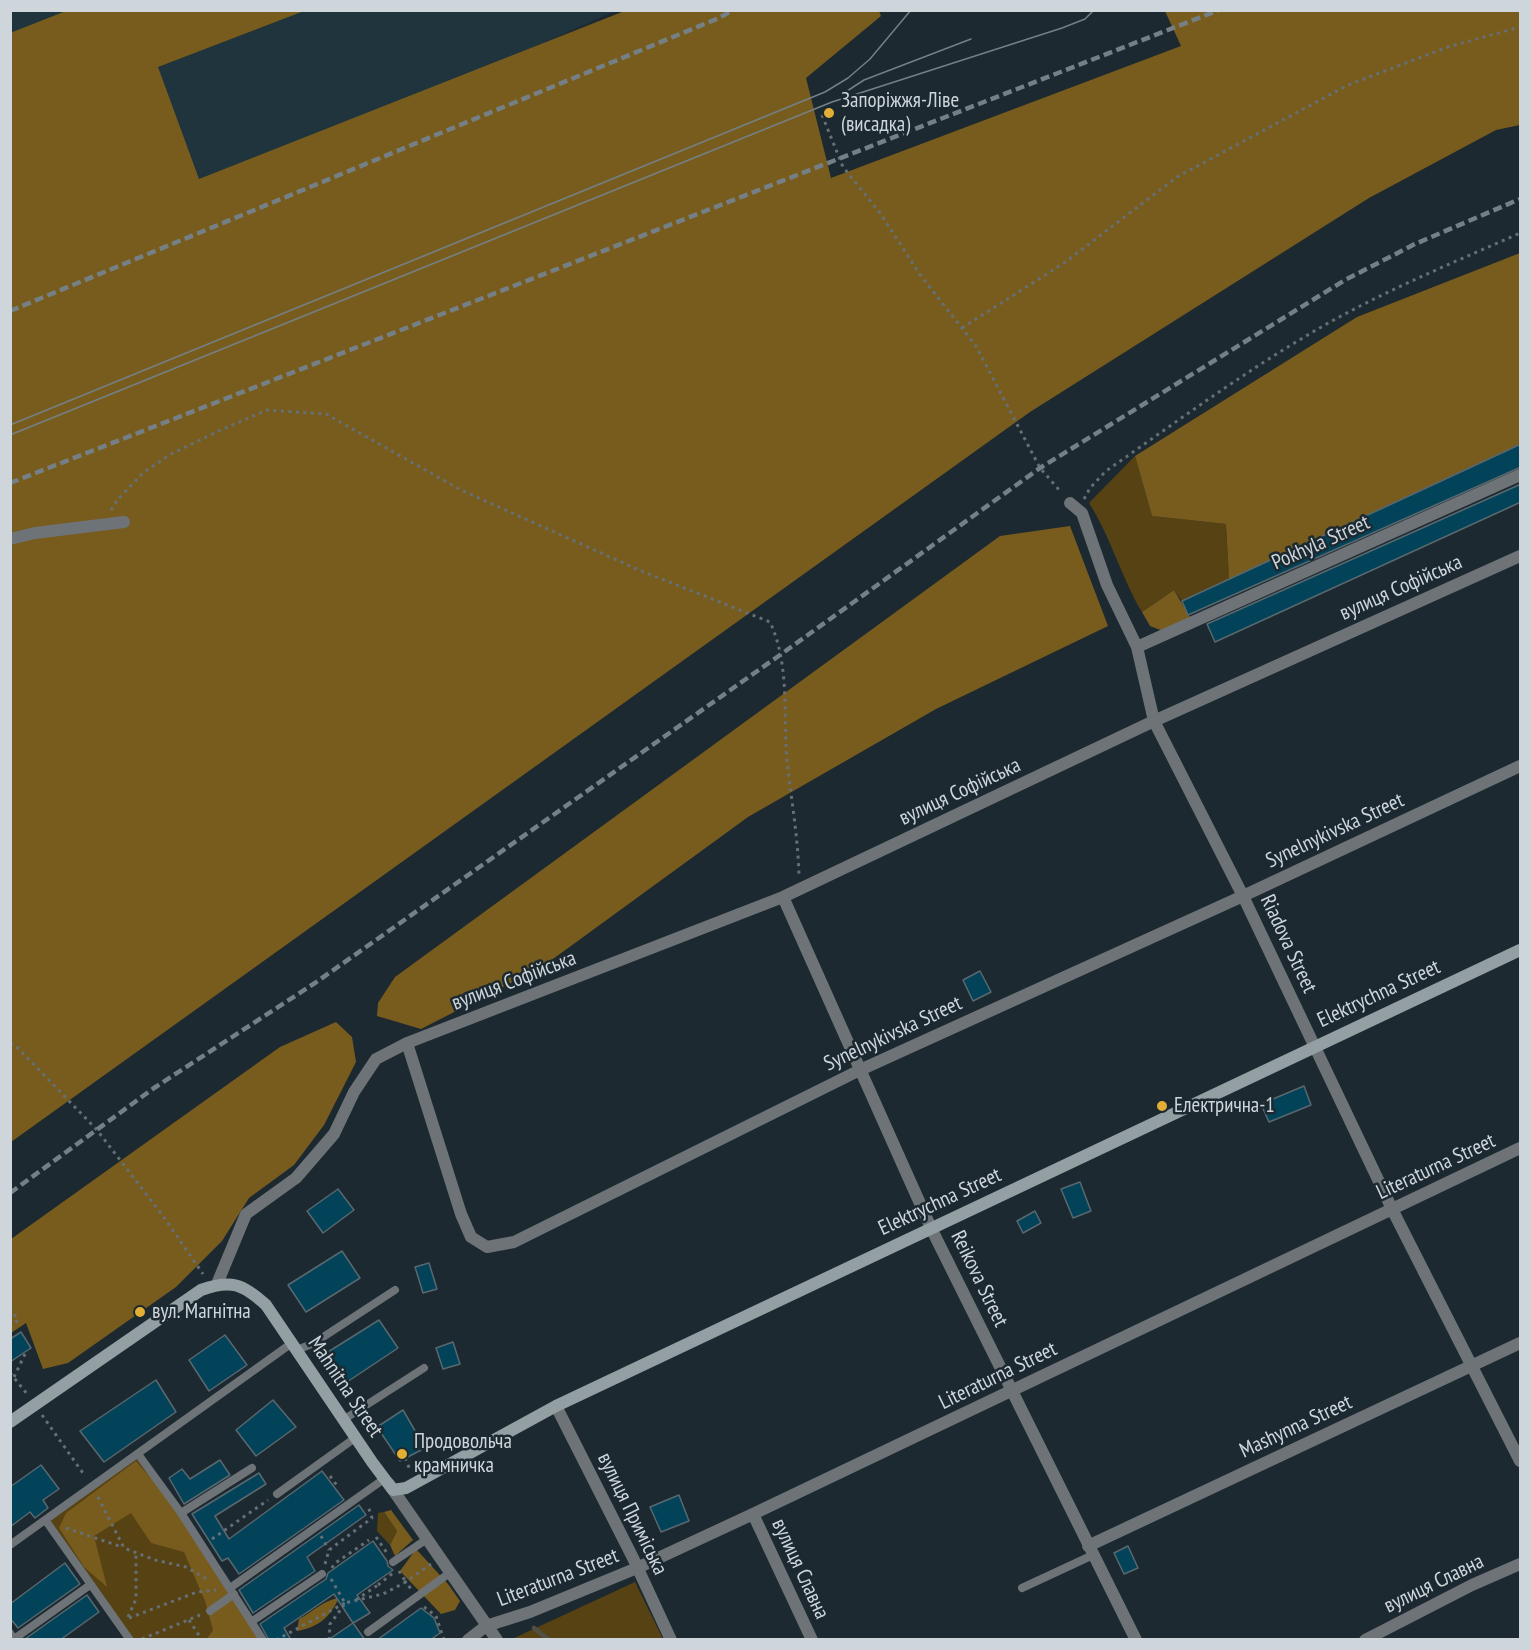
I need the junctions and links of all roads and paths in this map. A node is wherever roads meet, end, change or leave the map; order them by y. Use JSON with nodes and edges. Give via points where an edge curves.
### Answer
{"nodes":[{"id":1,"x":1521,"y":27,"type":"edge"},
{"id":2,"x":822,"y":115,"type":"dead end"},
{"id":3,"x":1521,"y":233,"type":"edge"},
{"id":4,"x":962,"y":328,"type":"junction"},
{"id":5,"x":1521,"y":475,"type":"edge"},
{"id":6,"x":1070,"y":503,"type":"joint"},
{"id":7,"x":1082,"y":513,"type":"junction"},
{"id":8,"x":124,"y":522,"type":"dead end"},
{"id":9,"x":102,"y":524,"type":"junction"},
{"id":10,"x":10,"y":538,"type":"edge"},
{"id":11,"x":1521,"y":556,"type":"edge"},
{"id":12,"x":1137,"y":647,"type":"junction"},
{"id":13,"x":1154,"y":721,"type":"junction"},
{"id":14,"x":1521,"y":766,"type":"edge"},
{"id":15,"x":799,"y":890,"type":"junction"},
{"id":16,"x":1244,"y":896,"type":"junction"},
{"id":17,"x":783,"y":897,"type":"junction"},
{"id":18,"x":1521,"y":950,"type":"edge"},
{"id":19,"x":407,"y":1043,"type":"junction"},
{"id":20,"x":10,"y":1044,"type":"edge"},
{"id":21,"x":1314,"y":1047,"type":"junction"},
{"id":22,"x":860,"y":1070,"type":"junction"},
{"id":23,"x":1521,"y":1148,"type":"edge"},
{"id":24,"x":1392,"y":1209,"type":"junction"},
{"id":25,"x":932,"y":1228,"type":"junction"},
{"id":26,"x":212,"y":1281,"type":"junction"},
{"id":27,"x":395,"y":1290,"type":"dead end"},
{"id":28,"x":10,"y":1308,"type":"edge"},
{"id":29,"x":10,"y":1327,"type":"edge"},
{"id":30,"x":1521,"y":1343,"type":"edge"},
{"id":31,"x":295,"y":1346,"type":"junction"},
{"id":32,"x":26,"y":1352,"type":"dead end"},
{"id":33,"x":1472,"y":1365,"type":"junction"},
{"id":34,"x":424,"y":1368,"type":"dead end"},
{"id":35,"x":10,"y":1373,"type":"edge"},
{"id":36,"x":14,"y":1377,"type":"junction"},
{"id":37,"x":1013,"y":1391,"type":"junction"},
{"id":38,"x":35,"y":1405,"type":"junction"},
{"id":39,"x":556,"y":1406,"type":"junction"},
{"id":40,"x":344,"y":1420,"type":"junction"},
{"id":41,"x":10,"y":1422,"type":"edge"},
{"id":42,"x":355,"y":1438,"type":"junction"},
{"id":43,"x":138,"y":1454,"type":"junction"},
{"id":44,"x":405,"y":1458,"type":"dead end"},
{"id":45,"x":1521,"y":1461,"type":"edge"},
{"id":46,"x":252,"y":1468,"type":"dead end"},
{"id":47,"x":412,"y":1473,"type":"dead end"},
{"id":48,"x":330,"y":1476,"type":"dead end"},
{"id":49,"x":384,"y":1479,"type":"junction"},
{"id":50,"x":93,"y":1487,"type":"junction"},
{"id":51,"x":338,"y":1487,"type":"dead end"},
{"id":52,"x":393,"y":1490,"type":"junction"},
{"id":53,"x":277,"y":1494,"type":"joint"},
{"id":54,"x":181,"y":1513,"type":"junction"},
{"id":55,"x":753,"y":1514,"type":"junction"},
{"id":56,"x":372,"y":1518,"type":"dead end"},
{"id":57,"x":45,"y":1521,"type":"junction"},
{"id":58,"x":376,"y":1537,"type":"dead end"},
{"id":59,"x":427,"y":1539,"type":"junction"},
{"id":60,"x":369,"y":1540,"type":"dead end"},
{"id":61,"x":10,"y":1545,"type":"edge"},
{"id":62,"x":202,"y":1545,"type":"junction"},
{"id":63,"x":124,"y":1548,"type":"junction"},
{"id":64,"x":329,"y":1550,"type":"dead end"},
{"id":65,"x":1090,"y":1550,"type":"junction"},
{"id":66,"x":136,"y":1552,"type":"junction"},
{"id":67,"x":435,"y":1561,"type":"dead end"},
{"id":68,"x":393,"y":1562,"type":"joint"},
{"id":69,"x":1521,"y":1564,"type":"edge"},
{"id":70,"x":637,"y":1568,"type":"junction"},
{"id":71,"x":451,"y":1572,"type":"junction"},
{"id":72,"x":393,"y":1573,"type":"dead end"},
{"id":73,"x":322,"y":1574,"type":"dead end"},
{"id":74,"x":377,"y":1583,"type":"junction"},
{"id":75,"x":403,"y":1584,"type":"dead end"},
{"id":76,"x":90,"y":1585,"type":"junction"},
{"id":77,"x":1022,"y":1588,"type":"dead end"},
{"id":78,"x":232,"y":1591,"type":"junction"},
{"id":79,"x":354,"y":1601,"type":"junction"},
{"id":80,"x":345,"y":1604,"type":"junction"},
{"id":81,"x":210,"y":1611,"type":"joint"},
{"id":82,"x":189,"y":1620,"type":"junction"},
{"id":83,"x":251,"y":1622,"type":"junction"},
{"id":84,"x":486,"y":1626,"type":"junction"},
{"id":85,"x":368,"y":1632,"type":"dead end"},
{"id":86,"x":10,"y":1633,"type":"edge"},
{"id":87,"x":130,"y":1640,"type":"edge"},
{"id":88,"x":141,"y":1640,"type":"edge"},
{"id":89,"x":202,"y":1640,"type":"edge"},
{"id":90,"x":263,"y":1640,"type":"edge"},
{"id":91,"x":276,"y":1640,"type":"edge"},
{"id":92,"x":329,"y":1640,"type":"edge"},
{"id":93,"x":468,"y":1640,"type":"edge"},
{"id":94,"x":497,"y":1640,"type":"edge"},
{"id":95,"x":671,"y":1640,"type":"edge"},
{"id":96,"x":812,"y":1640,"type":"edge"},
{"id":97,"x":1136,"y":1640,"type":"edge"},
{"id":98,"x":1365,"y":1640,"type":"edge"}],
"edges":[{"from":1,"to":4,"type":"path","via":[[1448,47],[1348,85],[1177,177],[1064,263]]},
{"from":2,"to":4,"type":"path","via":[[843,167]]},
{"from":3,"to":7,"type":"path","via":[[1392,291],[1308,335],[1244,375],[1106,471],[1090,488]]},
{"from":4,"to":6,"type":"path","via":[[976,346],[1040,468]]},
{"from":5,"to":12,"type":"street","name":"Pokhyla Street"},
{"from":6,"to":7,"type":"street"},
{"from":7,"to":12,"type":"street","name":"Riadova Street","via":[[1107,585]]},
{"from":8,"to":9,"type":"street"},
{"from":9,"to":10,"type":"street"},
{"from":9,"to":15,"type":"path","via":[[118,499],[143,473],[182,449],[267,410],[326,414],[461,490],[639,570],[770,622],[784,674]]},
{"from":11,"to":13,"type":"street","name":"вулиця Софійська"},
{"from":12,"to":13,"type":"street","name":"Riadova Street"},
{"from":13,"to":15,"type":"street","name":"вулиця Софійська"},
{"from":13,"to":16,"type":"street","name":"Riadova Street"},
{"from":14,"to":16,"type":"street","name":"Synelnykivska Street"},
{"from":15,"to":17,"type":"street","name":"вулиця Софійська"},
{"from":16,"to":21,"type":"street","name":"Riadova Street"},
{"from":16,"to":22,"type":"street","name":"Synelnykivska Street"},
{"from":17,"to":19,"type":"street","name":"вулиця Софійська"},
{"from":17,"to":22,"type":"street","name":"Reikova Street"},
{"from":18,"to":21,"type":"street","name":"Elektrychna Street"},
{"from":19,"to":22,"type":"street","name":"Synelnykivska Street","via":[[461,1214],[471,1237],[487,1247],[514,1242]]},
{"from":19,"to":26,"type":"street","name":"вулиця Софійська","via":[[376,1059],[354,1092],[334,1134],[296,1178],[246,1214]]},
{"from":20,"to":26,"type":"path","via":[[97,1130]]},
{"from":21,"to":24,"type":"street","name":"Riadova Street"},
{"from":21,"to":25,"type":"street","name":"Elektrychna Street"},
{"from":22,"to":25,"type":"street","name":"Reikova Street"},
{"from":23,"to":24,"type":"street","name":"Literaturna Street"},
{"from":24,"to":33,"type":"street","name":"Riadova Street"},
{"from":24,"to":37,"type":"street","name":"Literaturna Street"},
{"from":25,"to":37,"type":"street","name":"Reikova Street"},
{"from":25,"to":39,"type":"street","name":"Elektrychna Street"},
{"from":26,"to":31,"type":"street","name":"Mahnitna Street","via":[[250,1290],[266,1305]]},
{"from":26,"to":38,"type":"street"},
{"from":27,"to":31,"type":"lane","via":[[314,1343]]},
{"from":28,"to":29,"type":"path","via":[[18,1320]]},
{"from":30,"to":33,"type":"street","name":"Mashynna Street"},
{"from":31,"to":40,"type":"street","name":"Mahnitna Street"},
{"from":31,"to":43,"type":"lane"},
{"from":32,"to":36,"type":"path"},
{"from":33,"to":45,"type":"street","name":"Riadova Street"},
{"from":33,"to":65,"type":"street","name":"Mashynna Street"},
{"from":34,"to":40,"type":"lane"},
{"from":35,"to":36,"type":"path"},
{"from":36,"to":38,"type":"path"},
{"from":37,"to":55,"type":"street","name":"Literaturna Street"},
{"from":37,"to":65,"type":"street","name":"Reikova Street"},
{"from":38,"to":41,"type":"street"},
{"from":38,"to":50,"type":"path"},
{"from":39,"to":52,"type":"street","name":"Elektrychna Street","via":[[406,1488]]},
{"from":39,"to":70,"type":"street","name":"вулиця Приміська"},
{"from":40,"to":42,"type":"street","name":"Mahnitna Street"},
{"from":42,"to":49,"type":"street","name":"Mahnitna Street"},
{"from":42,"to":53,"type":"lane"},
{"from":43,"to":50,"type":"lane"},
{"from":43,"to":54,"type":"lane"},
{"from":44,"to":47,"type":"path"},
{"from":46,"to":54,"type":"lane"},
{"from":48,"to":51,"type":"path"},
{"from":49,"to":52,"type":"street","name":"Mahnitna Street"},
{"from":49,"to":78,"type":"lane"},
{"from":50,"to":57,"type":"lane"},
{"from":50,"to":63,"type":"path"},
{"from":52,"to":59,"type":"street","name":"Mahnitna Street"},
{"from":53,"to":62,"type":"path"},
{"from":54,"to":62,"type":"lane"},
{"from":55,"to":70,"type":"street","name":"Literaturna Street"},
{"from":55,"to":96,"type":"street","name":"вулиця Славна"},
{"from":56,"to":64,"type":"path"},
{"from":57,"to":61,"type":"lane"},
{"from":57,"to":63,"type":"path"},
{"from":57,"to":76,"type":"lane"},
{"from":58,"to":68,"type":"path"},
{"from":59,"to":68,"type":"lane"},
{"from":59,"to":71,"type":"street","name":"Mahnitna Street"},
{"from":60,"to":80,"type":"path","via":[[334,1564],[328,1575]]},
{"from":62,"to":78,"type":"lane"},
{"from":63,"to":66,"type":"path"},
{"from":65,"to":77,"type":"lane"},
{"from":65,"to":97,"type":"street","name":"Reikova Street"},
{"from":66,"to":78,"type":"path","via":[[186,1567]]},
{"from":66,"to":78,"type":"path","via":[[136,1599],[127,1619],[197,1592]]},
{"from":67,"to":75,"type":"path"},
{"from":69,"to":98,"type":"street","name":"вулиця Славна"},
{"from":70,"to":84,"type":"street","name":"Literaturna Street","via":[[531,1612]]},
{"from":70,"to":95,"type":"street","name":"вулиця Приміська"},
{"from":71,"to":84,"type":"street","name":"Mahnitna Street"},
{"from":71,"to":85,"type":"lane"},
{"from":72,"to":74,"type":"path"},
{"from":73,"to":83,"type":"lane"},
{"from":74,"to":79,"type":"path"},
{"from":74,"to":79,"type":"path","via":[[383,1594]]},
{"from":76,"to":86,"type":"lane","via":[[14,1639]]},
{"from":76,"to":87,"type":"lane"},
{"from":78,"to":81,"type":"lane"},
{"from":78,"to":83,"type":"lane"},
{"from":79,"to":80,"type":"path"},
{"from":80,"to":91,"type":"path"},
{"from":80,"to":92,"type":"path","via":[[330,1624]]},
{"from":81,"to":82,"type":"path"},
{"from":82,"to":88,"type":"path"},
{"from":82,"to":89,"type":"path"},
{"from":83,"to":90,"type":"lane"},
{"from":84,"to":93,"type":"street"},
{"from":84,"to":94,"type":"street","name":"Mahnitna Street"}]}
